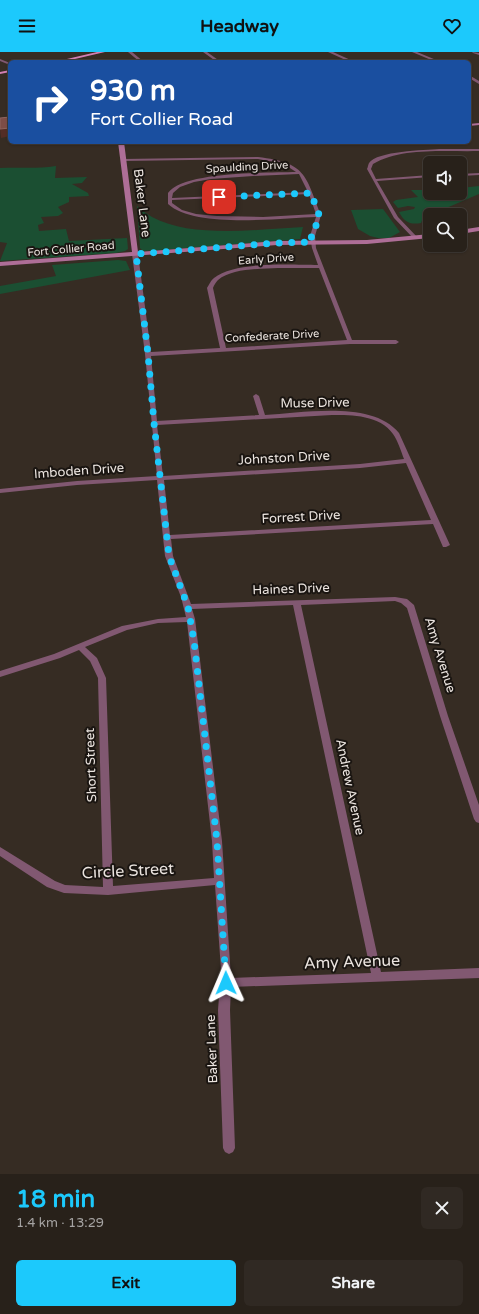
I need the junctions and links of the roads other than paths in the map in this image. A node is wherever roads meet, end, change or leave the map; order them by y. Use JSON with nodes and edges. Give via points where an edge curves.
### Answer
{"nodes":[{"id":1,"x":103,"y":52,"type":"edge"},
{"id":2,"x":130,"y":52,"type":"edge"},
{"id":3,"x":205,"y":52,"type":"edge"},
{"id":4,"x":330,"y":52,"type":"edge"},
{"id":5,"x":414,"y":52,"type":"edge"},
{"id":6,"x":474,"y":52,"type":"edge"},
{"id":7,"x":479,"y":54,"type":"edge"},
{"id":8,"x":65,"y":60,"type":"edge"},
{"id":9,"x":140,"y":60,"type":"edge"},
{"id":10,"x":216,"y":60,"type":"edge"},
{"id":11,"x":348,"y":60,"type":"edge"},
{"id":12,"x":434,"y":60,"type":"edge"},
{"id":13,"x":121,"y":144,"type":"edge"},
{"id":14,"x":479,"y":150,"type":"edge"},
{"id":15,"x":123,"y":160,"type":"junction"},
{"id":16,"x":301,"y":173,"type":"junction"},
{"id":17,"x":479,"y":174,"type":"edge"},
{"id":18,"x":467,"y":175,"type":"edge"},
{"id":19,"x":423,"y":176,"type":"edge"},
{"id":20,"x":374,"y":180,"type":"junction"},
{"id":21,"x":310,"y":193,"type":"junction"},
{"id":22,"x":170,"y":199,"type":"junction"},
{"id":23,"x":319,"y":215,"type":"junction"},
{"id":24,"x":479,"y":229,"type":"edge"},
{"id":25,"x":467,"y":231,"type":"edge"},
{"id":26,"x":423,"y":237,"type":"edge"},
{"id":27,"x":416,"y":238,"type":"junction"},
{"id":28,"x":312,"y":242,"type":"junction"},
{"id":29,"x":136,"y":254,"type":"junction"},
{"id":30,"x":0,"y":264,"type":"edge"},
{"id":31,"x":321,"y":266,"type":"junction"},
{"id":32,"x":350,"y":342,"type":"junction"},
{"id":33,"x":396,"y":342,"type":"dead end"},
{"id":34,"x":224,"y":349,"type":"junction"},
{"id":35,"x":148,"y":354,"type":"junction"},
{"id":36,"x":256,"y":396,"type":"dead end"},
{"id":37,"x":262,"y":416,"type":"junction"},
{"id":38,"x":154,"y":423,"type":"junction"},
{"id":39,"x":410,"y":461,"type":"junction"},
{"id":40,"x":160,"y":477,"type":"junction"},
{"id":41,"x":0,"y":490,"type":"edge"},
{"id":42,"x":436,"y":522,"type":"junction"},
{"id":43,"x":167,"y":537,"type":"junction"},
{"id":44,"x":446,"y":545,"type":"dead end"},
{"id":45,"x":395,"y":599,"type":"joint"},
{"id":46,"x":296,"y":602,"type":"junction"},
{"id":47,"x":188,"y":607,"type":"junction"},
{"id":48,"x":191,"y":619,"type":"junction"},
{"id":49,"x":79,"y":646,"type":"junction"},
{"id":50,"x":0,"y":674,"type":"edge"},
{"id":51,"x":479,"y":819,"type":"edge"},
{"id":52,"x":0,"y":851,"type":"edge"},
{"id":53,"x":220,"y":881,"type":"junction"},
{"id":54,"x":108,"y":891,"type":"junction"},
{"id":55,"x":479,"y":973,"type":"edge"},
{"id":56,"x":377,"y":977,"type":"junction"},
{"id":57,"x":226,"y":983,"type":"junction"},
{"id":58,"x":229,"y":1148,"type":"dead end"}],
"edges":[{"from":1,"to":8,"type":"main road"},
{"from":2,"to":9,"type":"street"},
{"from":3,"to":10,"type":"street"},
{"from":4,"to":11,"type":"street"},
{"from":5,"to":12,"type":"street"},
{"from":6,"to":7,"type":"street"},
{"from":13,"to":15,"type":"street","name":"Baker Lane"},
{"from":14,"to":20,"type":"street","via":[[409,153],[384,157],[374,161],[370,166]]},
{"from":15,"to":16,"type":"street","via":[[258,158],[286,163],[296,167]]},
{"from":15,"to":29,"type":"street","name":"Baker Lane"},
{"from":16,"to":21,"type":"street"},
{"from":16,"to":22,"type":"street","name":"Spaulding Drive","via":[[196,180],[174,188],[170,193]]},
{"from":17,"to":18,"type":"street"},
{"from":19,"to":20,"type":"street"},
{"from":20,"to":27,"type":"street","via":[[396,218]]},
{"from":21,"to":22,"type":"street"},
{"from":21,"to":23,"type":"street"},
{"from":22,"to":23,"type":"street","via":[[170,204],[176,210],[201,217]]},
{"from":23,"to":28,"type":"street","via":[[311,233]]},
{"from":24,"to":25,"type":"street"},
{"from":26,"to":27,"type":"street","name":"Fort Collier Road"},
{"from":27,"to":28,"type":"street","name":"Fort Collier Road","via":[[360,243]]},
{"from":28,"to":29,"type":"street","name":"Fort Collier Road"},
{"from":28,"to":31,"type":"street"},
{"from":29,"to":30,"type":"street","name":"Fort Collier Road"},
{"from":29,"to":35,"type":"street","name":"Baker Lane"},
{"from":31,"to":32,"type":"street"},
{"from":31,"to":34,"type":"street","name":"Early Drive","via":[[245,268],[216,278],[210,288]]},
{"from":32,"to":33,"type":"street","name":"Confederate Drive"},
{"from":32,"to":34,"type":"street","name":"Confederate Drive"},
{"from":34,"to":35,"type":"street","name":"Confederate Drive"},
{"from":35,"to":38,"type":"street","name":"Baker Lane"},
{"from":36,"to":37,"type":"street"},
{"from":37,"to":38,"type":"street","name":"Muse Drive"},
{"from":37,"to":39,"type":"street","name":"Muse Drive","via":[[332,413],[372,417],[392,428]]},
{"from":38,"to":40,"type":"street","name":"Baker Lane"},
{"from":39,"to":40,"type":"street","name":"Johnston Drive"},
{"from":39,"to":42,"type":"street","name":"Muse Drive"},
{"from":40,"to":41,"type":"street","name":"Imboden Drive"},
{"from":40,"to":43,"type":"street","name":"Baker Lane"},
{"from":42,"to":43,"type":"street","name":"Forrest Drive"},
{"from":42,"to":44,"type":"street","name":"Muse Drive"},
{"from":43,"to":47,"type":"street","name":"Baker Lane","via":[[169,556]]},
{"from":45,"to":46,"type":"street","name":"Haines Drive"},
{"from":45,"to":51,"type":"street","name":"Amy Avenue","via":[[404,601],[411,607]]},
{"from":46,"to":47,"type":"street","name":"Haines Drive"},
{"from":46,"to":56,"type":"street","name":"Andrew Avenue"},
{"from":47,"to":48,"type":"street","name":"Baker Lane"},
{"from":48,"to":49,"type":"street","via":[[141,624]]},
{"from":48,"to":53,"type":"street","name":"Baker Lane"},
{"from":49,"to":50,"type":"street","via":[[36,664]]},
{"from":49,"to":54,"type":"street","name":"Short Street","via":[[100,668],[102,678]]},
{"from":52,"to":54,"type":"street","name":"Circle Street","via":[[51,884],[64,889]]},
{"from":53,"to":54,"type":"street","name":"Circle Street"},
{"from":53,"to":57,"type":"street","name":"Baker Lane"},
{"from":55,"to":56,"type":"street","name":"Amy Avenue"},
{"from":56,"to":57,"type":"street","name":"Amy Avenue"},
{"from":57,"to":58,"type":"street","name":"Baker Lane","via":[[224,1010]]}]}
